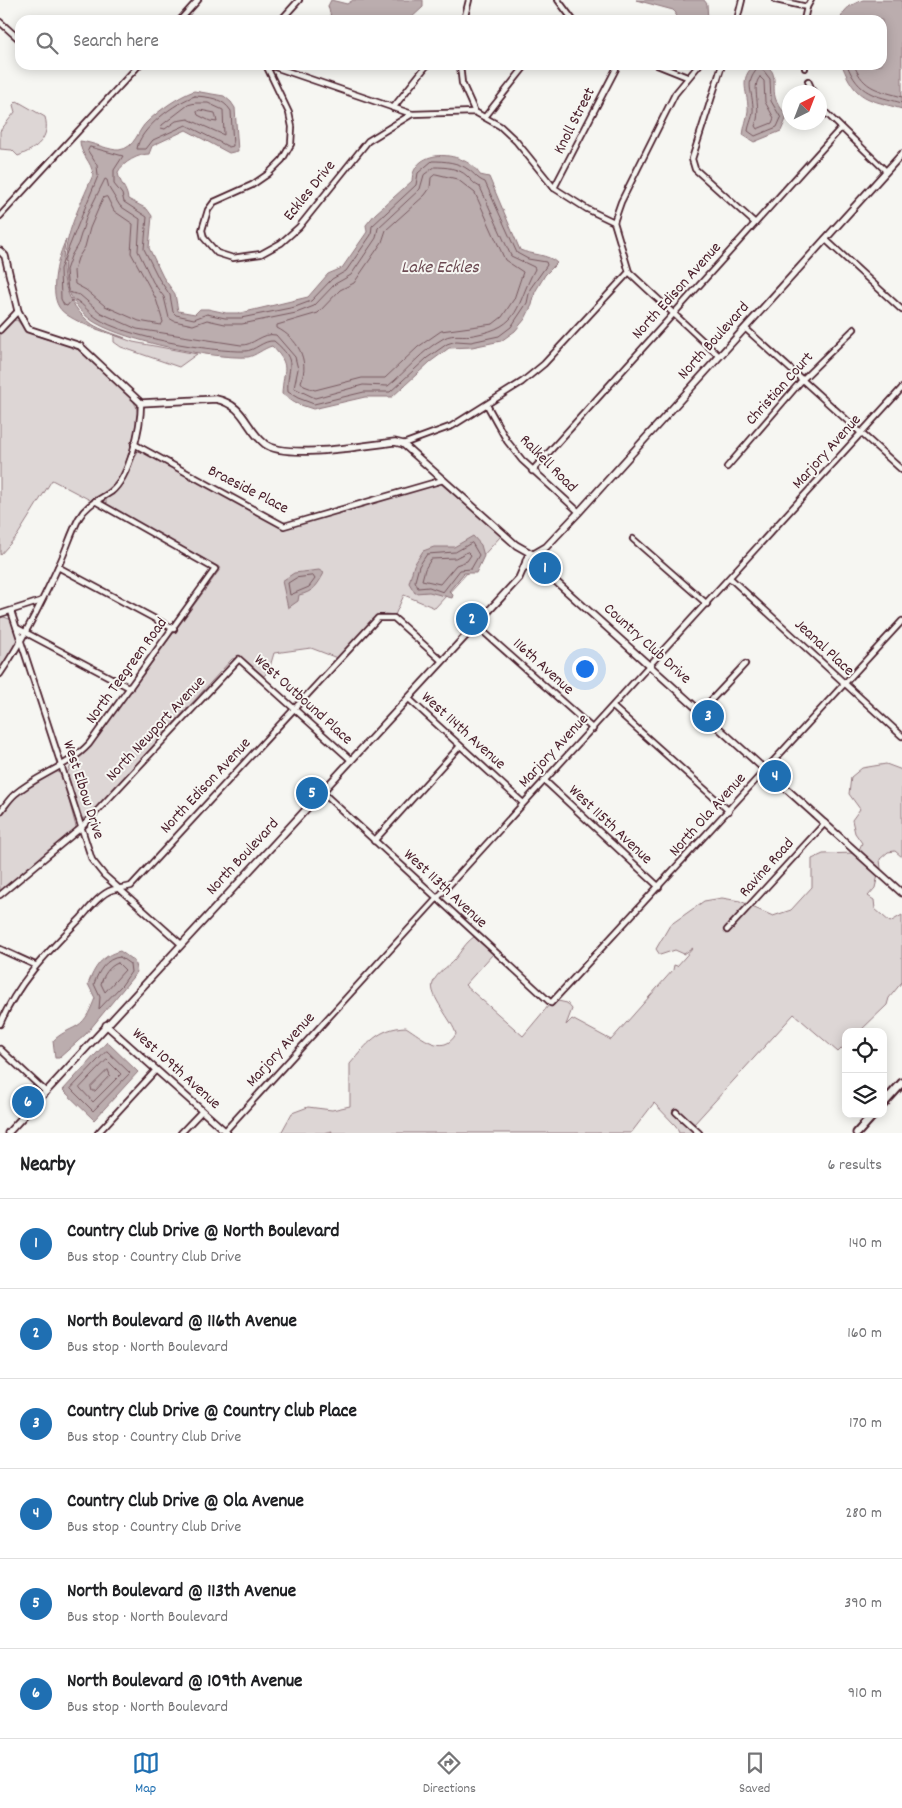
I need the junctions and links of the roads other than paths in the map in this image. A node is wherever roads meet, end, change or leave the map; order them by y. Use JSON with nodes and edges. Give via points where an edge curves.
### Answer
{"nodes":[{"id":1,"x":198,"y":0,"type":"edge"},
{"id":2,"x":298,"y":0,"type":"edge"},
{"id":3,"x":469,"y":0,"type":"edge"},
{"id":4,"x":558,"y":0,"type":"edge"},
{"id":5,"x":742,"y":0,"type":"edge"},
{"id":6,"x":776,"y":0,"type":"edge"},
{"id":7,"x":812,"y":0,"type":"edge"},
{"id":8,"x":807,"y":7,"type":"junction"},
{"id":9,"x":186,"y":14,"type":"edge"},
{"id":10,"x":567,"y":14,"type":"edge"},
{"id":11,"x":285,"y":15,"type":"edge"},
{"id":12,"x":465,"y":15,"type":"edge"},
{"id":13,"x":738,"y":15,"type":"edge"},
{"id":14,"x":805,"y":15,"type":"edge"},
{"id":15,"x":0,"y":22,"type":"edge"},
{"id":16,"x":15,"y":36,"type":"edge"},
{"id":17,"x":134,"y":70,"type":"edge"},
{"id":18,"x":269,"y":70,"type":"edge"},
{"id":19,"x":282,"y":70,"type":"edge"},
{"id":20,"x":423,"y":70,"type":"edge"},
{"id":21,"x":461,"y":70,"type":"edge"},
{"id":22,"x":522,"y":70,"type":"edge"},
{"id":23,"x":615,"y":70,"type":"edge"},
{"id":24,"x":669,"y":70,"type":"edge"},
{"id":25,"x":694,"y":70,"type":"edge"},
{"id":26,"x":720,"y":70,"type":"edge"},
{"id":27,"x":687,"y":78,"type":"junction"},
{"id":28,"x":808,"y":80,"type":"dead end"},
{"id":29,"x":810,"y":85,"type":"edge"},
{"id":30,"x":393,"y":108,"type":"junction"},
{"id":31,"x":475,"y":112,"type":"junction"},
{"id":32,"x":412,"y":114,"type":"junction"},
{"id":33,"x":827,"y":115,"type":"edge"},
{"id":34,"x":485,"y":117,"type":"junction"},
{"id":35,"x":840,"y":129,"type":"junction"},
{"id":36,"x":902,"y":154,"type":"edge"},
{"id":37,"x":886,"y":171,"type":"junction"},
{"id":38,"x":554,"y":188,"type":"junction"},
{"id":39,"x":0,"y":216,"type":"edge"},
{"id":40,"x":614,"y":222,"type":"junction"},
{"id":41,"x":755,"y":223,"type":"junction"},
{"id":42,"x":825,"y":239,"type":"junction"},
{"id":43,"x":0,"y":251,"type":"edge"},
{"id":44,"x":629,"y":272,"type":"junction"},
{"id":45,"x":902,"y":310,"type":"edge"},
{"id":46,"x":18,"y":311,"type":"junction"},
{"id":47,"x":673,"y":314,"type":"junction"},
{"id":48,"x":745,"y":328,"type":"junction"},
{"id":49,"x":854,"y":329,"type":"dead end"},
{"id":50,"x":0,"y":330,"type":"edge"},
{"id":51,"x":719,"y":356,"type":"junction"},
{"id":52,"x":802,"y":380,"type":"junction"},
{"id":53,"x":902,"y":388,"type":"edge"},
{"id":54,"x":141,"y":403,"type":"junction"},
{"id":55,"x":487,"y":405,"type":"junction"},
{"id":56,"x":861,"y":433,"type":"junction"},
{"id":57,"x":134,"y":444,"type":"junction"},
{"id":58,"x":403,"y":444,"type":"junction"},
{"id":59,"x":727,"y":467,"type":"dead end"},
{"id":60,"x":902,"y":470,"type":"edge"},
{"id":61,"x":532,"y":471,"type":"junction"},
{"id":62,"x":443,"y":480,"type":"junction"},
{"id":63,"x":94,"y":501,"type":"junction"},
{"id":64,"x":579,"y":512,"type":"junction"},
{"id":65,"x":633,"y":539,"type":"dead end"},
{"id":66,"x":516,"y":545,"type":"junction"},
{"id":67,"x":546,"y":547,"type":"junction"},
{"id":68,"x":533,"y":554,"type":"junction"},
{"id":69,"x":526,"y":561,"type":"junction"},
{"id":70,"x":542,"y":562,"type":"junction"},
{"id":71,"x":58,"y":567,"type":"junction"},
{"id":72,"x":535,"y":569,"type":"junction"},
{"id":73,"x":519,"y":578,"type":"junction"},
{"id":74,"x":552,"y":578,"type":"junction"},
{"id":75,"x":730,"y":578,"type":"junction"},
{"id":76,"x":42,"y":601,"type":"junction"},
{"id":77,"x":707,"y":604,"type":"junction"},
{"id":78,"x":11,"y":611,"type":"junction"},
{"id":79,"x":0,"y":614,"type":"edge"},
{"id":80,"x":902,"y":621,"type":"edge"},
{"id":81,"x":476,"y":625,"type":"junction"},
{"id":82,"x":897,"y":627,"type":"junction"},
{"id":83,"x":17,"y":628,"type":"junction"},
{"id":84,"x":174,"y":629,"type":"junction"},
{"id":85,"x":902,"y":631,"type":"edge"},
{"id":86,"x":27,"y":633,"type":"junction"},
{"id":87,"x":21,"y":643,"type":"junction"},
{"id":88,"x":239,"y":659,"type":"joint"},
{"id":89,"x":442,"y":660,"type":"junction"},
{"id":90,"x":745,"y":664,"type":"dead end"},
{"id":91,"x":650,"y":665,"type":"junction"},
{"id":92,"x":0,"y":674,"type":"edge"},
{"id":93,"x":844,"y":684,"type":"junction"},
{"id":94,"x":130,"y":688,"type":"junction"},
{"id":95,"x":408,"y":698,"type":"junction"},
{"id":96,"x":613,"y":706,"type":"junction"},
{"id":97,"x":294,"y":708,"type":"junction"},
{"id":98,"x":701,"y":711,"type":"junction"},
{"id":99,"x":593,"y":728,"type":"junction"},
{"id":100,"x":902,"y":736,"type":"edge"},
{"id":101,"x":460,"y":746,"type":"junction"},
{"id":102,"x":351,"y":760,"type":"junction"},
{"id":103,"x":62,"y":766,"type":"junction"},
{"id":104,"x":766,"y":770,"type":"junction"},
{"id":105,"x":544,"y":780,"type":"junction"},
{"id":106,"x":322,"y":792,"type":"junction"},
{"id":107,"x":523,"y":803,"type":"junction"},
{"id":108,"x":729,"y":811,"type":"junction"},
{"id":109,"x":0,"y":812,"type":"edge"},
{"id":110,"x":825,"y":823,"type":"junction"},
{"id":111,"x":82,"y":827,"type":"junction"},
{"id":112,"x":374,"y":841,"type":"junction"},
{"id":113,"x":659,"y":887,"type":"junction"},
{"id":114,"x":121,"y":890,"type":"junction"},
{"id":115,"x":902,"y":892,"type":"edge"},
{"id":116,"x":0,"y":895,"type":"edge"},
{"id":117,"x":436,"y":898,"type":"junction"},
{"id":118,"x":727,"y":930,"type":"dead end"},
{"id":119,"x":181,"y":944,"type":"junction"},
{"id":120,"x":0,"y":949,"type":"edge"},
{"id":121,"x":35,"y":965,"type":"junction"},
{"id":122,"x":552,"y":1003,"type":"joint"},
{"id":123,"x":0,"y":1024,"type":"edge"},
{"id":124,"x":106,"y":1026,"type":"junction"},
{"id":125,"x":0,"y":1049,"type":"edge"},
{"id":126,"x":156,"y":1070,"type":"junction"},
{"id":127,"x":902,"y":1083,"type":"edge"},
{"id":128,"x":46,"y":1092,"type":"junction"},
{"id":129,"x":887,"y":1100,"type":"edge"},
{"id":130,"x":202,"y":1111,"type":"junction"},
{"id":131,"x":676,"y":1112,"type":"dead end"},
{"id":132,"x":870,"y":1118,"type":"edge"},
{"id":133,"x":226,"y":1132,"type":"edge"},
{"id":134,"x":8,"y":1133,"type":"edge"},
{"id":135,"x":98,"y":1133,"type":"edge"},
{"id":136,"x":181,"y":1133,"type":"edge"},
{"id":137,"x":699,"y":1133,"type":"edge"},
{"id":138,"x":857,"y":1133,"type":"edge"}],
"edges":[{"from":1,"to":9,"type":"street"},
{"from":2,"to":11,"type":"street"},
{"from":3,"to":12,"type":"street"},
{"from":4,"to":10,"type":"street"},
{"from":5,"to":13,"type":"street"},
{"from":6,"to":8,"type":"street"},
{"from":7,"to":8,"type":"street"},
{"from":8,"to":14,"type":"street"},
{"from":15,"to":16,"type":"street"},
{"from":17,"to":39,"type":"street"},
{"from":18,"to":32,"type":"street","name":"Eckles Drive","via":[[289,114],[291,144],[282,160],[268,174],[214,202],[208,210],[202,222],[204,238],[217,253],[225,256],[261,254],[281,243],[299,227],[368,141]]},
{"from":19,"to":30,"type":"street"},
{"from":20,"to":30,"type":"street"},
{"from":21,"to":31,"type":"street","via":[[462,83]]},
{"from":22,"to":34,"type":"street"},
{"from":23,"to":38,"type":"street","name":"Knoll Street"},
{"from":24,"to":27,"type":"street"},
{"from":25,"to":27,"type":"street"},
{"from":26,"to":41,"type":"street","via":[[692,159],[695,169]]},
{"from":27,"to":40,"type":"street","via":[[675,94],[636,169]]},
{"from":28,"to":29,"type":"street"},
{"from":30,"to":32,"type":"street"},
{"from":31,"to":32,"type":"street","name":"Eckles Drive"},
{"from":31,"to":34,"type":"street","name":"Eckles Drive"},
{"from":33,"to":35,"type":"street"},
{"from":34,"to":38,"type":"street","name":"Eckles Drive","via":[[516,141]]},
{"from":35,"to":37,"type":"street"},
{"from":35,"to":41,"type":"street","name":"North Edison Avenue"},
{"from":36,"to":37,"type":"street","name":"North Boulevard"},
{"from":37,"to":42,"type":"street","name":"North Boulevard"},
{"from":38,"to":40,"type":"street","name":"Eckles Drive"},
{"from":40,"to":44,"type":"street"},
{"from":41,"to":47,"type":"street","name":"North Edison Avenue"},
{"from":42,"to":45,"type":"street"},
{"from":42,"to":48,"type":"street","name":"North Boulevard"},
{"from":43,"to":46,"type":"street","via":[[5,256]]},
{"from":44,"to":47,"type":"street"},
{"from":44,"to":55,"type":"street","via":[[544,364]]},
{"from":46,"to":50,"type":"street"},
{"from":46,"to":54,"type":"street","via":[[28,329],[80,346]]},
{"from":47,"to":51,"type":"street"},
{"from":47,"to":61,"type":"street","name":"North Edison Avenue"},
{"from":48,"to":51,"type":"street","name":"North Boulevard"},
{"from":48,"to":52,"type":"street"},
{"from":49,"to":52,"type":"street","name":"Christian Court"},
{"from":51,"to":64,"type":"street","name":"North Boulevard"},
{"from":52,"to":56,"type":"street"},
{"from":52,"to":59,"type":"street","name":"Christian Court"},
{"from":53,"to":56,"type":"street","name":"Marjory Avenue"},
{"from":54,"to":57,"type":"street"},
{"from":54,"to":58,"type":"street","via":[[216,399],[227,402],[243,414],[257,436],[277,449],[318,450],[395,442]]},
{"from":55,"to":58,"type":"street","via":[[452,426]]},
{"from":55,"to":61,"type":"street","name":"Ralkell Road","via":[[507,441]]},
{"from":56,"to":60,"type":"street"},
{"from":56,"to":75,"type":"street","name":"Marjory Avenue"},
{"from":57,"to":62,"type":"street","name":"Braeside Place","via":[[284,526]]},
{"from":57,"to":63,"type":"street","via":[[120,482]]},
{"from":58,"to":62,"type":"street"},
{"from":61,"to":64,"type":"street","name":"Ralkell Road"},
{"from":62,"to":66,"type":"street"},
{"from":63,"to":71,"type":"street","via":[[79,518]]},
{"from":63,"to":84,"type":"street","name":"North Teegreen Road","via":[[215,569]]},
{"from":64,"to":67,"type":"street","name":"North Boulevard"},
{"from":65,"to":77,"type":"street"},
{"from":66,"to":68,"type":"street"},
{"from":66,"to":69,"type":"street"},
{"from":67,"to":68,"type":"street","name":"North Boulevard"},
{"from":67,"to":70,"type":"street","name":"North Boulevard"},
{"from":68,"to":69,"type":"street"},
{"from":68,"to":70,"type":"street"},
{"from":69,"to":72,"type":"street","via":[[528,567]]},
{"from":69,"to":73,"type":"street","name":"North Boulevard"},
{"from":70,"to":72,"type":"street"},
{"from":70,"to":74,"type":"street","name":"Country Club Drive"},
{"from":71,"to":76,"type":"street"},
{"from":71,"to":84,"type":"street"},
{"from":72,"to":73,"type":"street","name":"North Boulevard"},
{"from":72,"to":74,"type":"street","name":"Country Club Drive"},
{"from":73,"to":81,"type":"street","name":"North Boulevard"},
{"from":74,"to":91,"type":"street","name":"Country Club Drive"},
{"from":75,"to":77,"type":"street","name":"Marjory Avenue"},
{"from":75,"to":93,"type":"street","name":"Jeanal Place"},
{"from":76,"to":78,"type":"street"},
{"from":76,"to":86,"type":"street"},
{"from":77,"to":91,"type":"street","name":"Marjory Avenue"},
{"from":78,"to":79,"type":"street"},
{"from":78,"to":83,"type":"street","name":"West Elbow Drive"},
{"from":80,"to":82,"type":"street","name":"North Ola Avenue"},
{"from":81,"to":89,"type":"street","name":"North Boulevard"},
{"from":81,"to":99,"type":"street","name":"116th Avenue"},
{"from":82,"to":85,"type":"street"},
{"from":82,"to":93,"type":"street","name":"North Ola Avenue"},
{"from":83,"to":86,"type":"street"},
{"from":83,"to":87,"type":"street","name":"West Elbow Drive"},
{"from":84,"to":94,"type":"street","name":"North Teegreen Road"},
{"from":86,"to":87,"type":"street"},
{"from":86,"to":94,"type":"street"},
{"from":87,"to":92,"type":"street"},
{"from":87,"to":103,"type":"street","name":"West Elbow Drive"},
{"from":88,"to":97,"type":"street","name":"West Outbound Place"},
{"from":88,"to":111,"type":"street","name":"North Newport Avenue"},
{"from":89,"to":95,"type":"street","name":"North Boulevard"},
{"from":89,"to":97,"type":"street","name":"North Edison Avenue","via":[[394,618],[378,618]]},
{"from":90,"to":98,"type":"street"},
{"from":91,"to":96,"type":"street","name":"Marjory Avenue"},
{"from":91,"to":98,"type":"street","name":"Country Club Drive"},
{"from":93,"to":100,"type":"street","name":"Jeanal Place"},
{"from":93,"to":104,"type":"street","name":"North Ola Avenue"},
{"from":94,"to":103,"type":"street","name":"North Teegreen Road","via":[[89,744]]},
{"from":95,"to":101,"type":"street","name":"West 114th Avenue"},
{"from":95,"to":102,"type":"street","name":"North Boulevard"},
{"from":96,"to":99,"type":"street","name":"Marjory Avenue"},
{"from":96,"to":108,"type":"street"},
{"from":97,"to":102,"type":"street","name":"West Outbound Place"},
{"from":97,"to":114,"type":"street","name":"North Edison Avenue","via":[[131,886]]},
{"from":98,"to":104,"type":"street","name":"Country Club Drive"},
{"from":99,"to":105,"type":"street","name":"Marjory Avenue"},
{"from":101,"to":107,"type":"street","name":"West 114th Avenue"},
{"from":101,"to":112,"type":"street"},
{"from":102,"to":106,"type":"street","name":"North Boulevard"},
{"from":103,"to":109,"type":"street","name":"North Teegreen Road","via":[[32,781]]},
{"from":103,"to":111,"type":"street","name":"West Elbow Drive"},
{"from":104,"to":108,"type":"street","name":"North Ola Avenue"},
{"from":104,"to":110,"type":"street","name":"Country Club Drive"},
{"from":105,"to":107,"type":"street","name":"Marjory Avenue"},
{"from":105,"to":113,"type":"street","name":"West 115th Avenue"},
{"from":106,"to":112,"type":"street","name":"West 113th Avenue"},
{"from":106,"to":119,"type":"street","name":"North Boulevard"},
{"from":107,"to":117,"type":"street","name":"Marjory Avenue"},
{"from":108,"to":113,"type":"street","name":"North Ola Avenue"},
{"from":110,"to":115,"type":"street","name":"Country Club Drive"},
{"from":110,"to":118,"type":"street","name":"Ravine Road"},
{"from":111,"to":114,"type":"street","name":"West Elbow Drive","via":[[92,860]]},
{"from":111,"to":116,"type":"street","name":"North Newport Avenue"},
{"from":112,"to":117,"type":"street","name":"West 113th Avenue"},
{"from":113,"to":122,"type":"street","name":"North Ola Avenue"},
{"from":114,"to":119,"type":"street","name":"West Elbow Drive"},
{"from":114,"to":121,"type":"street","name":"North Edison Avenue","via":[[113,890],[97,901]]},
{"from":117,"to":122,"type":"street","name":"West 113th Avenue"},
{"from":117,"to":133,"type":"street","name":"Marjory Avenue"},
{"from":119,"to":124,"type":"street","name":"North Boulevard"},
{"from":120,"to":121,"type":"street"},
{"from":121,"to":123,"type":"street","name":"North Edison Avenue"},
{"from":124,"to":126,"type":"street","name":"West 109th Avenue"},
{"from":124,"to":128,"type":"street","name":"North Boulevard"},
{"from":125,"to":128,"type":"street"},
{"from":126,"to":130,"type":"street","name":"West 109th Avenue"},
{"from":126,"to":135,"type":"street"},
{"from":127,"to":129,"type":"main road"},
{"from":128,"to":134,"type":"street","name":"North Boulevard"},
{"from":130,"to":133,"type":"street","name":"West 109th Avenue"},
{"from":130,"to":136,"type":"street"},
{"from":131,"to":137,"type":"street"},
{"from":132,"to":138,"type":"main road"}]}
